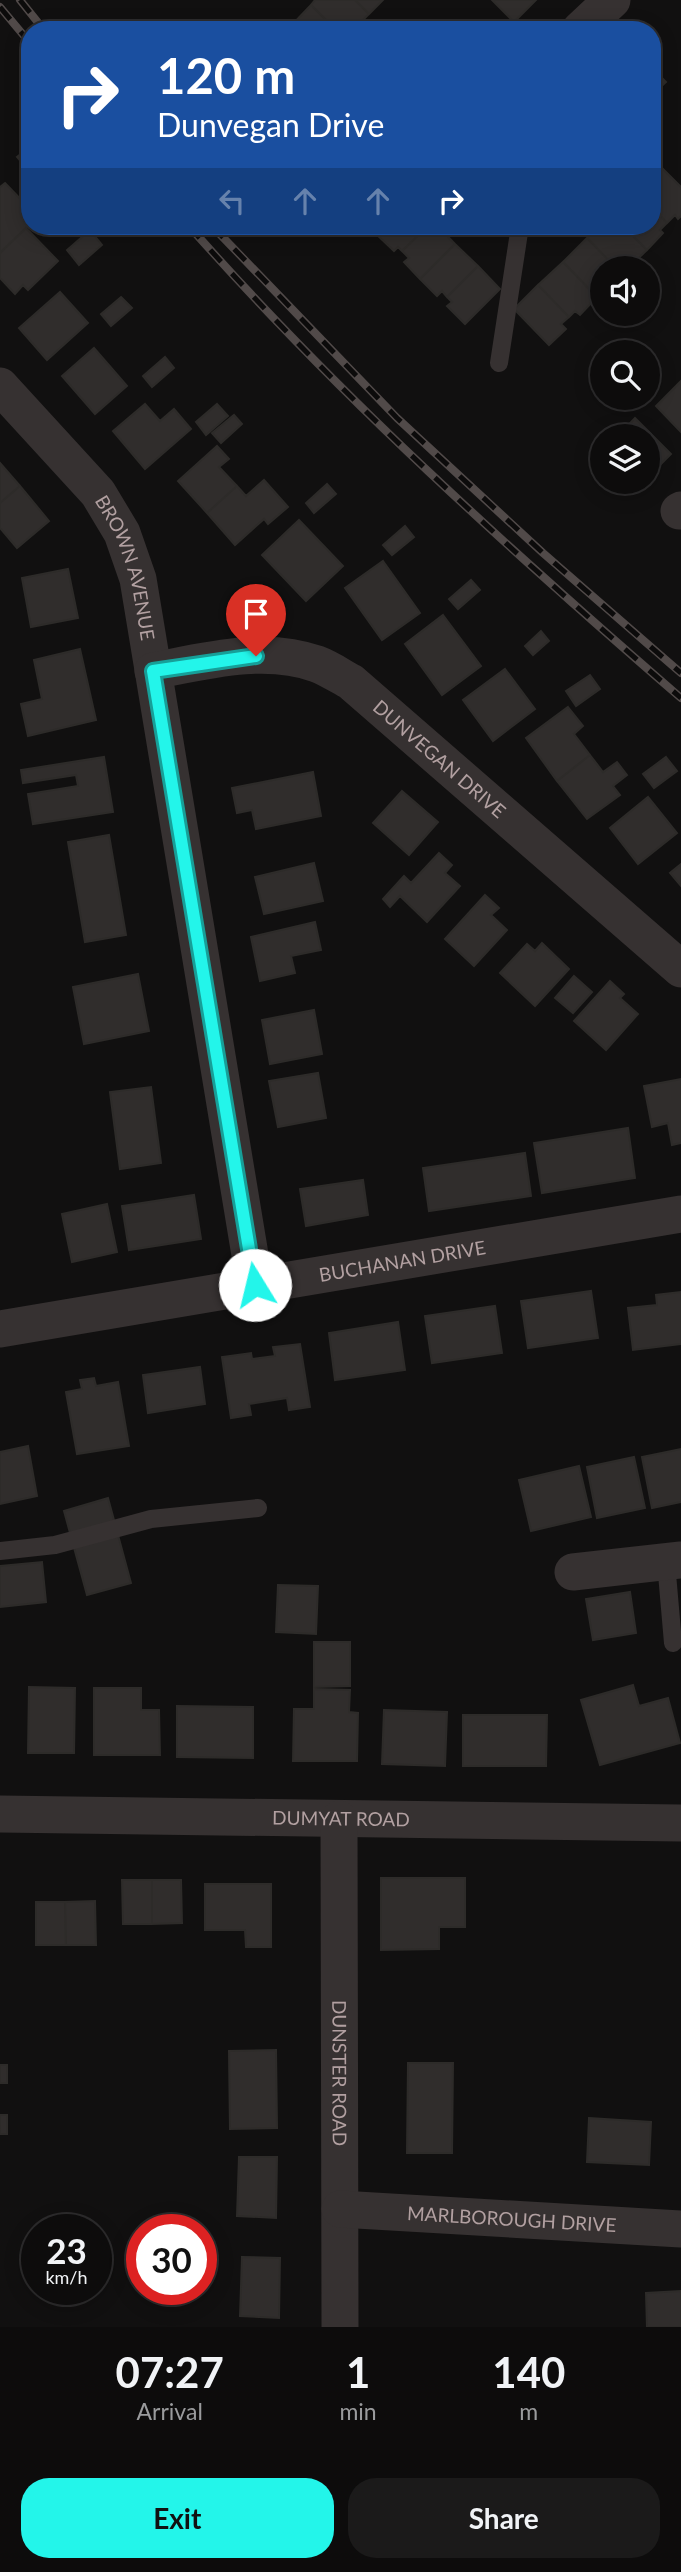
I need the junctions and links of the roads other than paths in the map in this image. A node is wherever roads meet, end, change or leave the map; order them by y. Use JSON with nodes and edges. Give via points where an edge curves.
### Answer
{"nodes":[{"id":1,"x":612,"y":0,"type":"edge"},
{"id":2,"x":590,"y":21,"type":"edge"},
{"id":3,"x":519,"y":235,"type":"edge"},
{"id":4,"x":499,"y":363,"type":"dead end"},
{"id":5,"x":0,"y":386,"type":"edge"},
{"id":6,"x":153,"y":671,"type":"junction"},
{"id":7,"x":681,"y":969,"type":"edge"},
{"id":8,"x":681,"y":1214,"type":"edge"},
{"id":9,"x":255,"y":1285,"type":"junction"},
{"id":10,"x":0,"y":1329,"type":"edge"},
{"id":11,"x":258,"y":1508,"type":"dead end"},
{"id":12,"x":0,"y":1551,"type":"edge"},
{"id":13,"x":674,"y":1561,"type":"edge"},
{"id":14,"x":573,"y":1572,"type":"dead end"},
{"id":15,"x":673,"y":1643,"type":"dead end"},
{"id":16,"x":0,"y":1814,"type":"edge"},
{"id":17,"x":339,"y":1819,"type":"junction"},
{"id":18,"x":681,"y":1823,"type":"edge"},
{"id":19,"x":340,"y":2209,"type":"junction"},
{"id":20,"x":681,"y":2230,"type":"edge"},
{"id":21,"x":340,"y":2327,"type":"edge"}],
"edges":[{"from":1,"to":2,"type":"street"},
{"from":3,"to":4,"type":"lane"},
{"from":5,"to":6,"type":"street","name":"BROWN AVENUE","via":[[98,493],[122,533],[138,579]]},
{"from":6,"to":7,"type":"street","name":"DUNVEGAN DRIVE","via":[[273,655],[316,664],[351,682]]},
{"from":6,"to":9,"type":"street","name":"BROWN AVENUE"},
{"from":8,"to":9,"type":"street","name":"BUCHANAN DRIVE"},
{"from":9,"to":10,"type":"street","name":"BUCHANAN DRIVE"},
{"from":11,"to":12,"type":"lane","via":[[151,1519],[55,1545]]},
{"from":13,"to":14,"type":"street"},
{"from":13,"to":15,"type":"lane"},
{"from":16,"to":17,"type":"street","name":"DUMYAT ROAD"},
{"from":17,"to":18,"type":"street","name":"DUMYAT ROAD"},
{"from":17,"to":19,"type":"street","name":"DUNSTER ROAD"},
{"from":19,"to":20,"type":"street","name":"MARLBOROUGH DRIVE"},
{"from":19,"to":21,"type":"street","name":"DUNSTER ROAD"}]}
